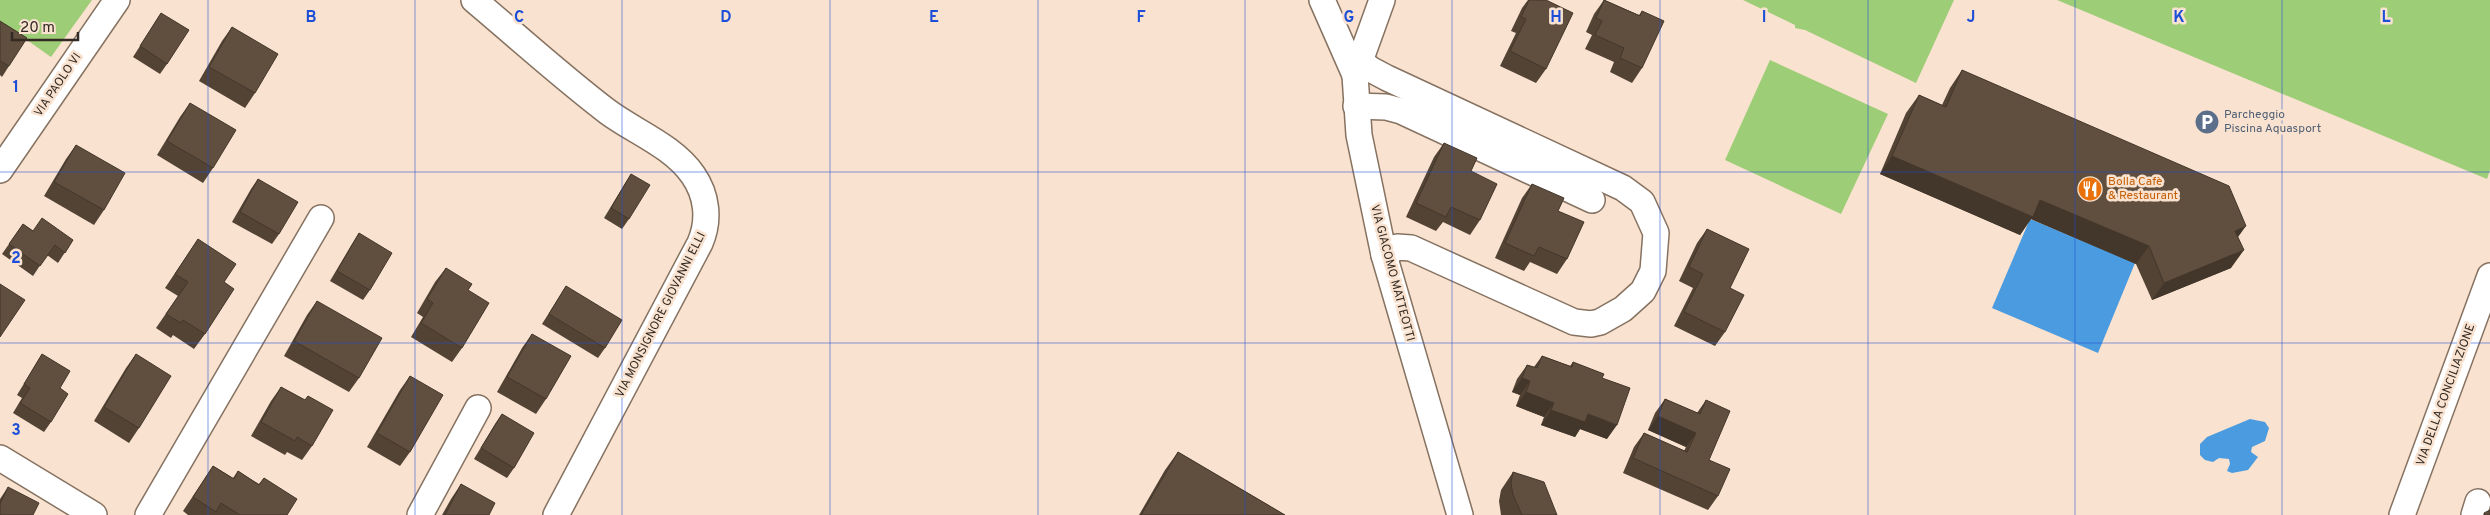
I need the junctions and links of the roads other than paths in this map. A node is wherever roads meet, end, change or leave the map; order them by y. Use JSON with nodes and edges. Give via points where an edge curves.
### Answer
{"nodes":[{"id":1,"x":116,"y":0,"type":"edge"},
{"id":2,"x":474,"y":0,"type":"edge"},
{"id":3,"x":1322,"y":0,"type":"edge"},
{"id":4,"x":1382,"y":0,"type":"edge"},
{"id":5,"x":1358,"y":68,"type":"junction"},
{"id":6,"x":1356,"y":106,"type":"junction"},
{"id":7,"x":0,"y":170,"type":"edge"},
{"id":8,"x":1592,"y":200,"type":"dead end"},
{"id":9,"x":321,"y":218,"type":"dead end"},
{"id":10,"x":1384,"y":255,"type":"junction"},
{"id":11,"x":2490,"y":276,"type":"edge"},
{"id":12,"x":478,"y":408,"type":"dead end"},
{"id":13,"x":0,"y":458,"type":"edge"},
{"id":14,"x":94,"y":515,"type":"edge"},
{"id":15,"x":148,"y":515,"type":"edge"},
{"id":16,"x":420,"y":515,"type":"edge"},
{"id":17,"x":556,"y":515,"type":"edge"},
{"id":18,"x":1460,"y":515,"type":"edge"},
{"id":19,"x":2402,"y":515,"type":"edge"}],
"edges":[{"from":1,"to":7,"type":"street","name":"VIA PAOLO VI"},
{"from":2,"to":17,"type":"street","name":"VIA MONSIGNORE GIOVANNI ELLI","via":[[607,111],[681,162],[694,176],[706,203],[706,225],[700,243]]},
{"from":3,"to":5,"type":"street"},
{"from":4,"to":5,"type":"street","name":"VIA GIACOMO MATTEOTTI"},
{"from":5,"to":6,"type":"street","name":"VIA GIACOMO MATTEOTTI"},
{"from":5,"to":10,"type":"street","via":[[1370,69],[1623,188],[1642,202],[1656,233],[1653,271],[1643,290],[1623,308],[1591,324],[1574,322],[1411,248],[1397,247]]},
{"from":6,"to":8,"type":"street","via":[[1401,111]]},
{"from":6,"to":10,"type":"street","name":"VIA GIACOMO MATTEOTTI"},
{"from":9,"to":15,"type":"street"},
{"from":10,"to":18,"type":"street","name":"VIA GIACOMO MATTEOTTI"},
{"from":11,"to":19,"type":"street","name":"VIA DELLA CONCILIAZIONE"},
{"from":12,"to":16,"type":"street"},
{"from":13,"to":14,"type":"street"}]}
